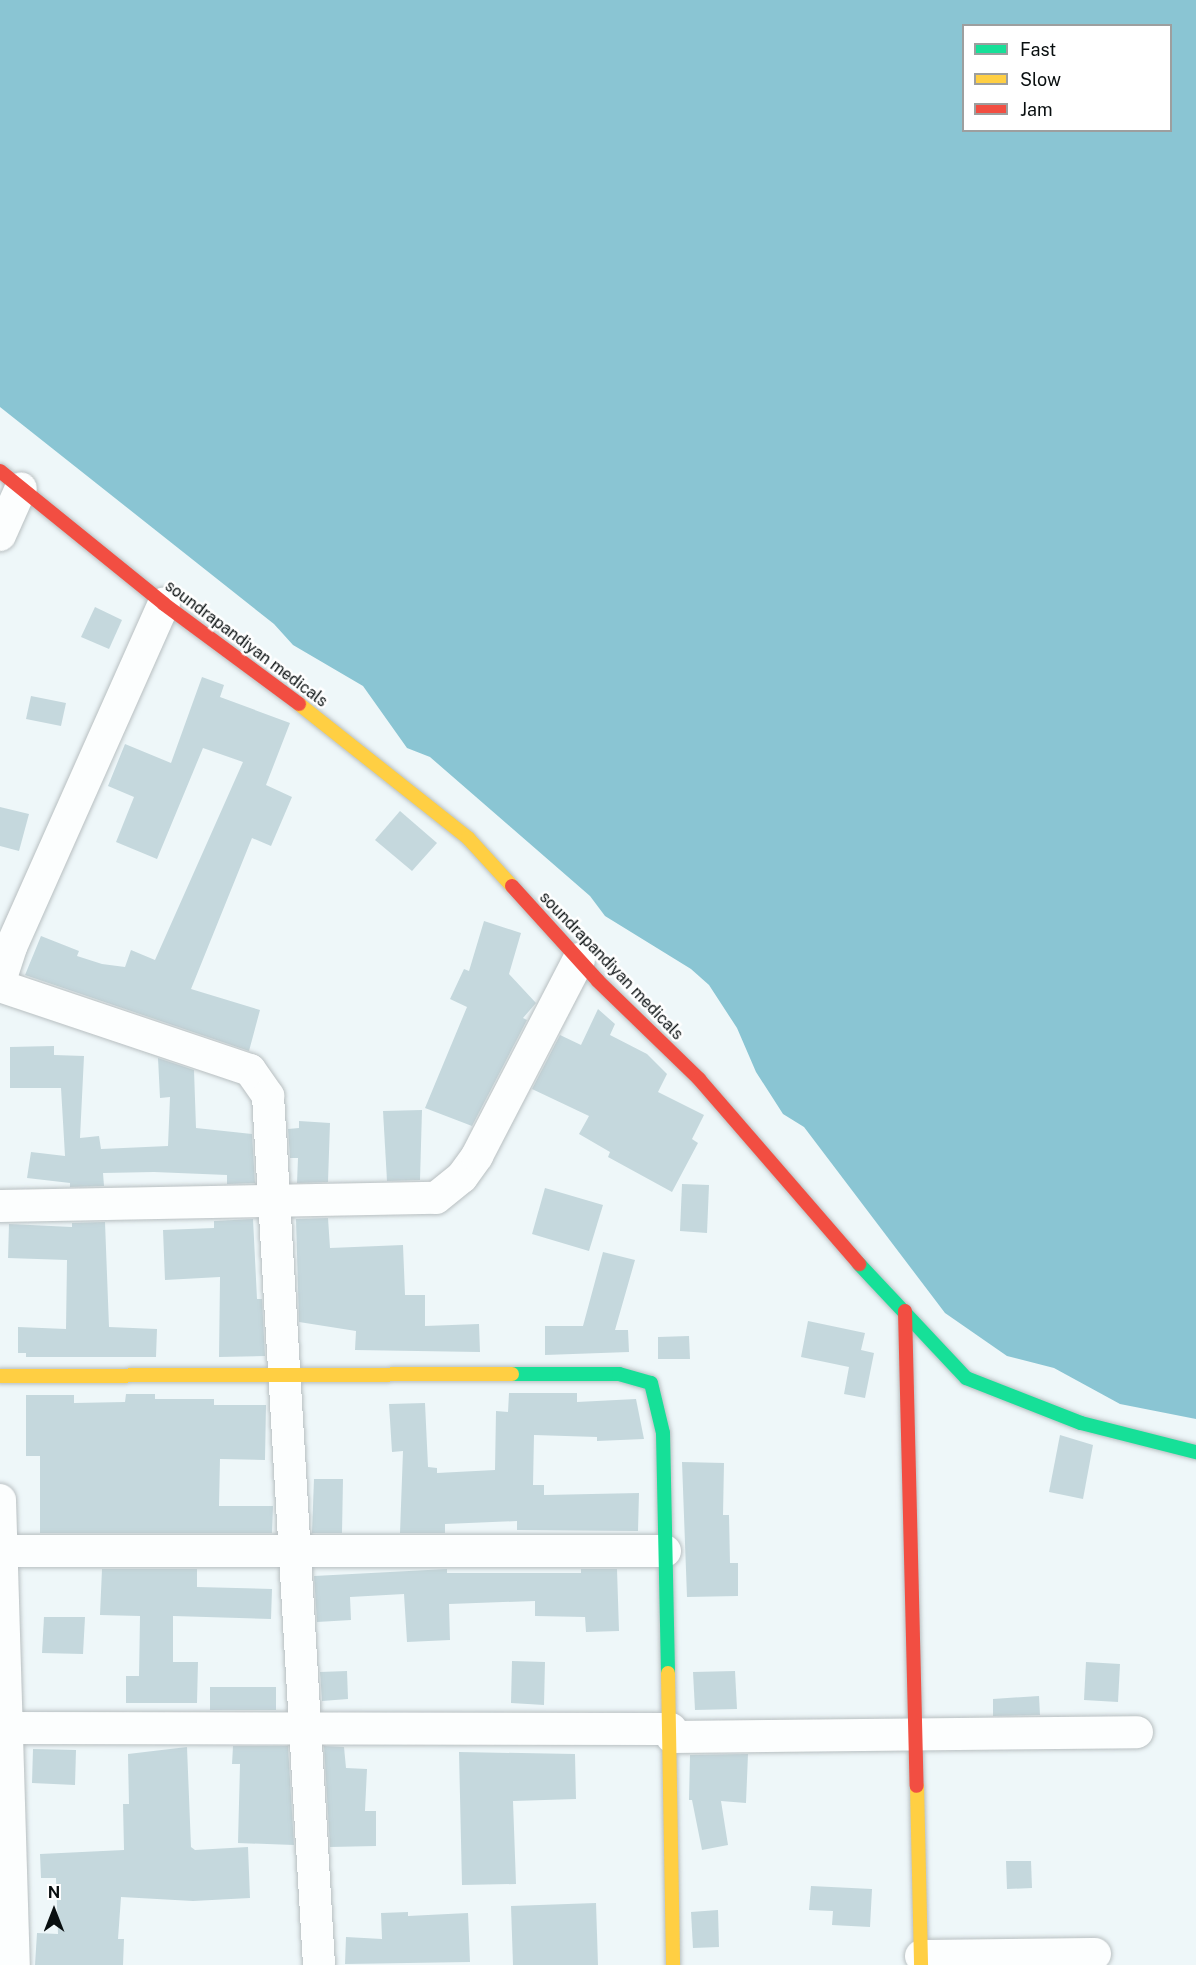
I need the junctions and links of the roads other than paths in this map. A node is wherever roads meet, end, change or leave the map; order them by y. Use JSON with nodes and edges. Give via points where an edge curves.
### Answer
{"nodes":[{"id":1,"x":11,"y":480,"type":"edge"},
{"id":2,"x":0,"y":535,"type":"edge"},
{"id":3,"x":164,"y":604,"type":"junction"},
{"id":4,"x":579,"y":959,"type":"junction"},
{"id":5,"x":0,"y":981,"type":"edge"},
{"id":6,"x":0,"y":986,"type":"edge"},
{"id":7,"x":274,"y":1201,"type":"junction"},
{"id":8,"x":0,"y":1206,"type":"edge"},
{"id":9,"x":905,"y":1311,"type":"junction"},
{"id":10,"x":287,"y":1373,"type":"junction"},
{"id":11,"x":0,"y":1376,"type":"edge"},
{"id":12,"x":1196,"y":1452,"type":"edge"},
{"id":13,"x":0,"y":1500,"type":"edge"},
{"id":14,"x":1,"y":1551,"type":"edge"},
{"id":15,"x":297,"y":1551,"type":"junction"},
{"id":16,"x":665,"y":1551,"type":"junction"},
{"id":17,"x":4,"y":1728,"type":"edge"},
{"id":18,"x":304,"y":1729,"type":"junction"},
{"id":19,"x":1137,"y":1732,"type":"dead end"},
{"id":20,"x":671,"y":1733,"type":"junction"},
{"id":21,"x":916,"y":1734,"type":"junction"},
{"id":22,"x":1095,"y":1954,"type":"dead end"},
{"id":23,"x":921,"y":1961,"type":"edge"},
{"id":24,"x":14,"y":1965,"type":"edge"},
{"id":25,"x":319,"y":1965,"type":"edge"},
{"id":26,"x":673,"y":1965,"type":"edge"}],
"edges":[{"from":1,"to":2,"type":"street"},
{"from":1,"to":3,"type":"street","name":"soundrapandiyan medicals"},
{"from":3,"to":4,"type":"street","name":"soundrapandiyan medicals","via":[[365,753],[468,838]]},
{"from":3,"to":5,"type":"street"},
{"from":4,"to":7,"type":"street","via":[[477,1156],[462,1177],[436,1198]]},
{"from":4,"to":9,"type":"street","name":"soundrapandiyan medicals","via":[[699,1079],[828,1231]]},
{"from":6,"to":7,"type":"street","via":[[250,1070],[268,1096]]},
{"from":7,"to":8,"type":"street"},
{"from":7,"to":10,"type":"street"},
{"from":9,"to":12,"type":"street","name":"soundrapandiyan medicals","via":[[966,1378],[1081,1424]]},
{"from":9,"to":21,"type":"street"},
{"from":10,"to":11,"type":"street"},
{"from":10,"to":15,"type":"street"},
{"from":10,"to":16,"type":"street","via":[[618,1374],[651,1383],[663,1433]]},
{"from":13,"to":14,"type":"street"},
{"from":14,"to":15,"type":"street"},
{"from":14,"to":17,"type":"street"},
{"from":15,"to":16,"type":"street"},
{"from":15,"to":18,"type":"street"},
{"from":16,"to":20,"type":"street"},
{"from":17,"to":18,"type":"street"},
{"from":17,"to":24,"type":"street"},
{"from":18,"to":20,"type":"street"},
{"from":18,"to":25,"type":"street"},
{"from":19,"to":21,"type":"street"},
{"from":20,"to":21,"type":"street"},
{"from":20,"to":26,"type":"street"},
{"from":21,"to":23,"type":"street"},
{"from":22,"to":23,"type":"street"}]}
